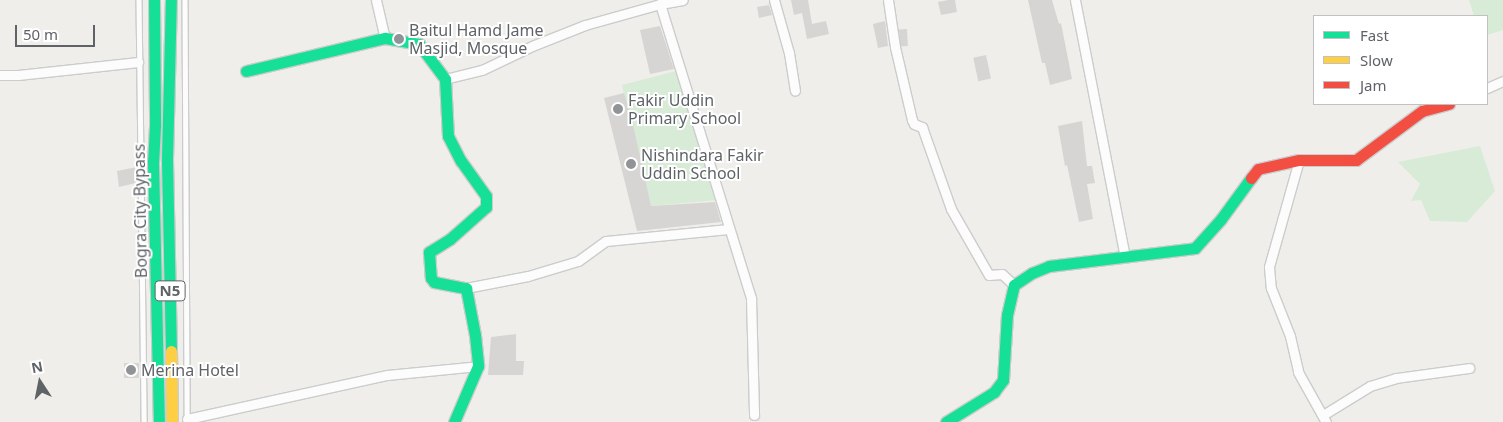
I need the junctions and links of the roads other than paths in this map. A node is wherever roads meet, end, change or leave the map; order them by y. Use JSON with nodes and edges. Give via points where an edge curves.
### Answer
{"nodes":[{"id":1,"x":139,"y":0,"type":"edge"},
{"id":2,"x":154,"y":0,"type":"edge"},
{"id":3,"x":171,"y":0,"type":"edge"},
{"id":4,"x":185,"y":0,"type":"edge"},
{"id":5,"x":376,"y":0,"type":"edge"},
{"id":6,"x":683,"y":0,"type":"edge"},
{"id":7,"x":774,"y":0,"type":"edge"},
{"id":8,"x":888,"y":0,"type":"edge"},
{"id":9,"x":1074,"y":0,"type":"edge"},
{"id":10,"x":660,"y":4,"type":"junction"},
{"id":11,"x":385,"y":38,"type":"junction"},
{"id":12,"x":138,"y":62,"type":"junction"},
{"id":13,"x":246,"y":72,"type":"dead end"},
{"id":14,"x":0,"y":75,"type":"edge"},
{"id":15,"x":445,"y":79,"type":"junction"},
{"id":16,"x":1503,"y":81,"type":"edge"},
{"id":17,"x":1488,"y":88,"type":"edge"},
{"id":18,"x":795,"y":91,"type":"dead end"},
{"id":19,"x":1444,"y":105,"type":"edge"},
{"id":20,"x":1299,"y":160,"type":"junction"},
{"id":21,"x":728,"y":229,"type":"junction"},
{"id":22,"x":1125,"y":257,"type":"junction"},
{"id":23,"x":1014,"y":285,"type":"junction"},
{"id":24,"x":466,"y":288,"type":"junction"},
{"id":25,"x":478,"y":366,"type":"junction"},
{"id":26,"x":1469,"y":368,"type":"dead end"},
{"id":27,"x":754,"y":416,"type":"dead end"},
{"id":28,"x":1325,"y":418,"type":"edge"},
{"id":29,"x":187,"y":420,"type":"edge"},
{"id":30,"x":144,"y":422,"type":"edge"},
{"id":31,"x":159,"y":422,"type":"edge"},
{"id":32,"x":172,"y":422,"type":"edge"},
{"id":33,"x":454,"y":422,"type":"edge"},
{"id":34,"x":946,"y":422,"type":"edge"}],
"edges":[{"from":1,"to":12,"type":"lane"},
{"from":2,"to":31,"type":"main road","name":"Bogra City Bypass","number":"N5","via":[[153,161]]},
{"from":3,"to":32,"type":"main road","name":"Bogra City Bypass","number":"N5","via":[[167,159]]},
{"from":4,"to":29,"type":"lane"},
{"from":5,"to":11,"type":"street"},
{"from":6,"to":10,"type":"street"},
{"from":7,"to":18,"type":"street","via":[[789,53]]},
{"from":8,"to":23,"type":"street","via":[[912,120],[922,127],[951,209],[988,275],[1002,274]]},
{"from":9,"to":22,"type":"street"},
{"from":10,"to":15,"type":"street","via":[[585,26],[482,70]]},
{"from":10,"to":21,"type":"street"},
{"from":11,"to":13,"type":"main road"},
{"from":11,"to":15,"type":"main road","via":[[418,44]]},
{"from":12,"to":14,"type":"street"},
{"from":12,"to":30,"type":"lane"},
{"from":15,"to":24,"type":"main road","via":[[448,136],[486,196],[486,207],[450,239],[429,252],[431,278],[434,282]]},
{"from":16,"to":17,"type":"street"},
{"from":19,"to":20,"type":"main road","via":[[1422,111],[1356,160]]},
{"from":20,"to":22,"type":"main road","via":[[1258,168],[1195,248]]},
{"from":20,"to":28,"type":"street","via":[[1269,267],[1271,288],[1290,336],[1298,372]]},
{"from":21,"to":24,"type":"street","via":[[606,241],[578,261],[528,276]]},
{"from":21,"to":27,"type":"street","via":[[751,298]]},
{"from":22,"to":23,"type":"main road","via":[[1049,266]]},
{"from":23,"to":34,"type":"main road","via":[[1007,315],[1003,380],[994,392]]},
{"from":24,"to":25,"type":"main road"},
{"from":25,"to":29,"type":"street","via":[[387,375]]},
{"from":25,"to":33,"type":"main road"},
{"from":26,"to":28,"type":"street","via":[[1396,378],[1370,386]]}]}
